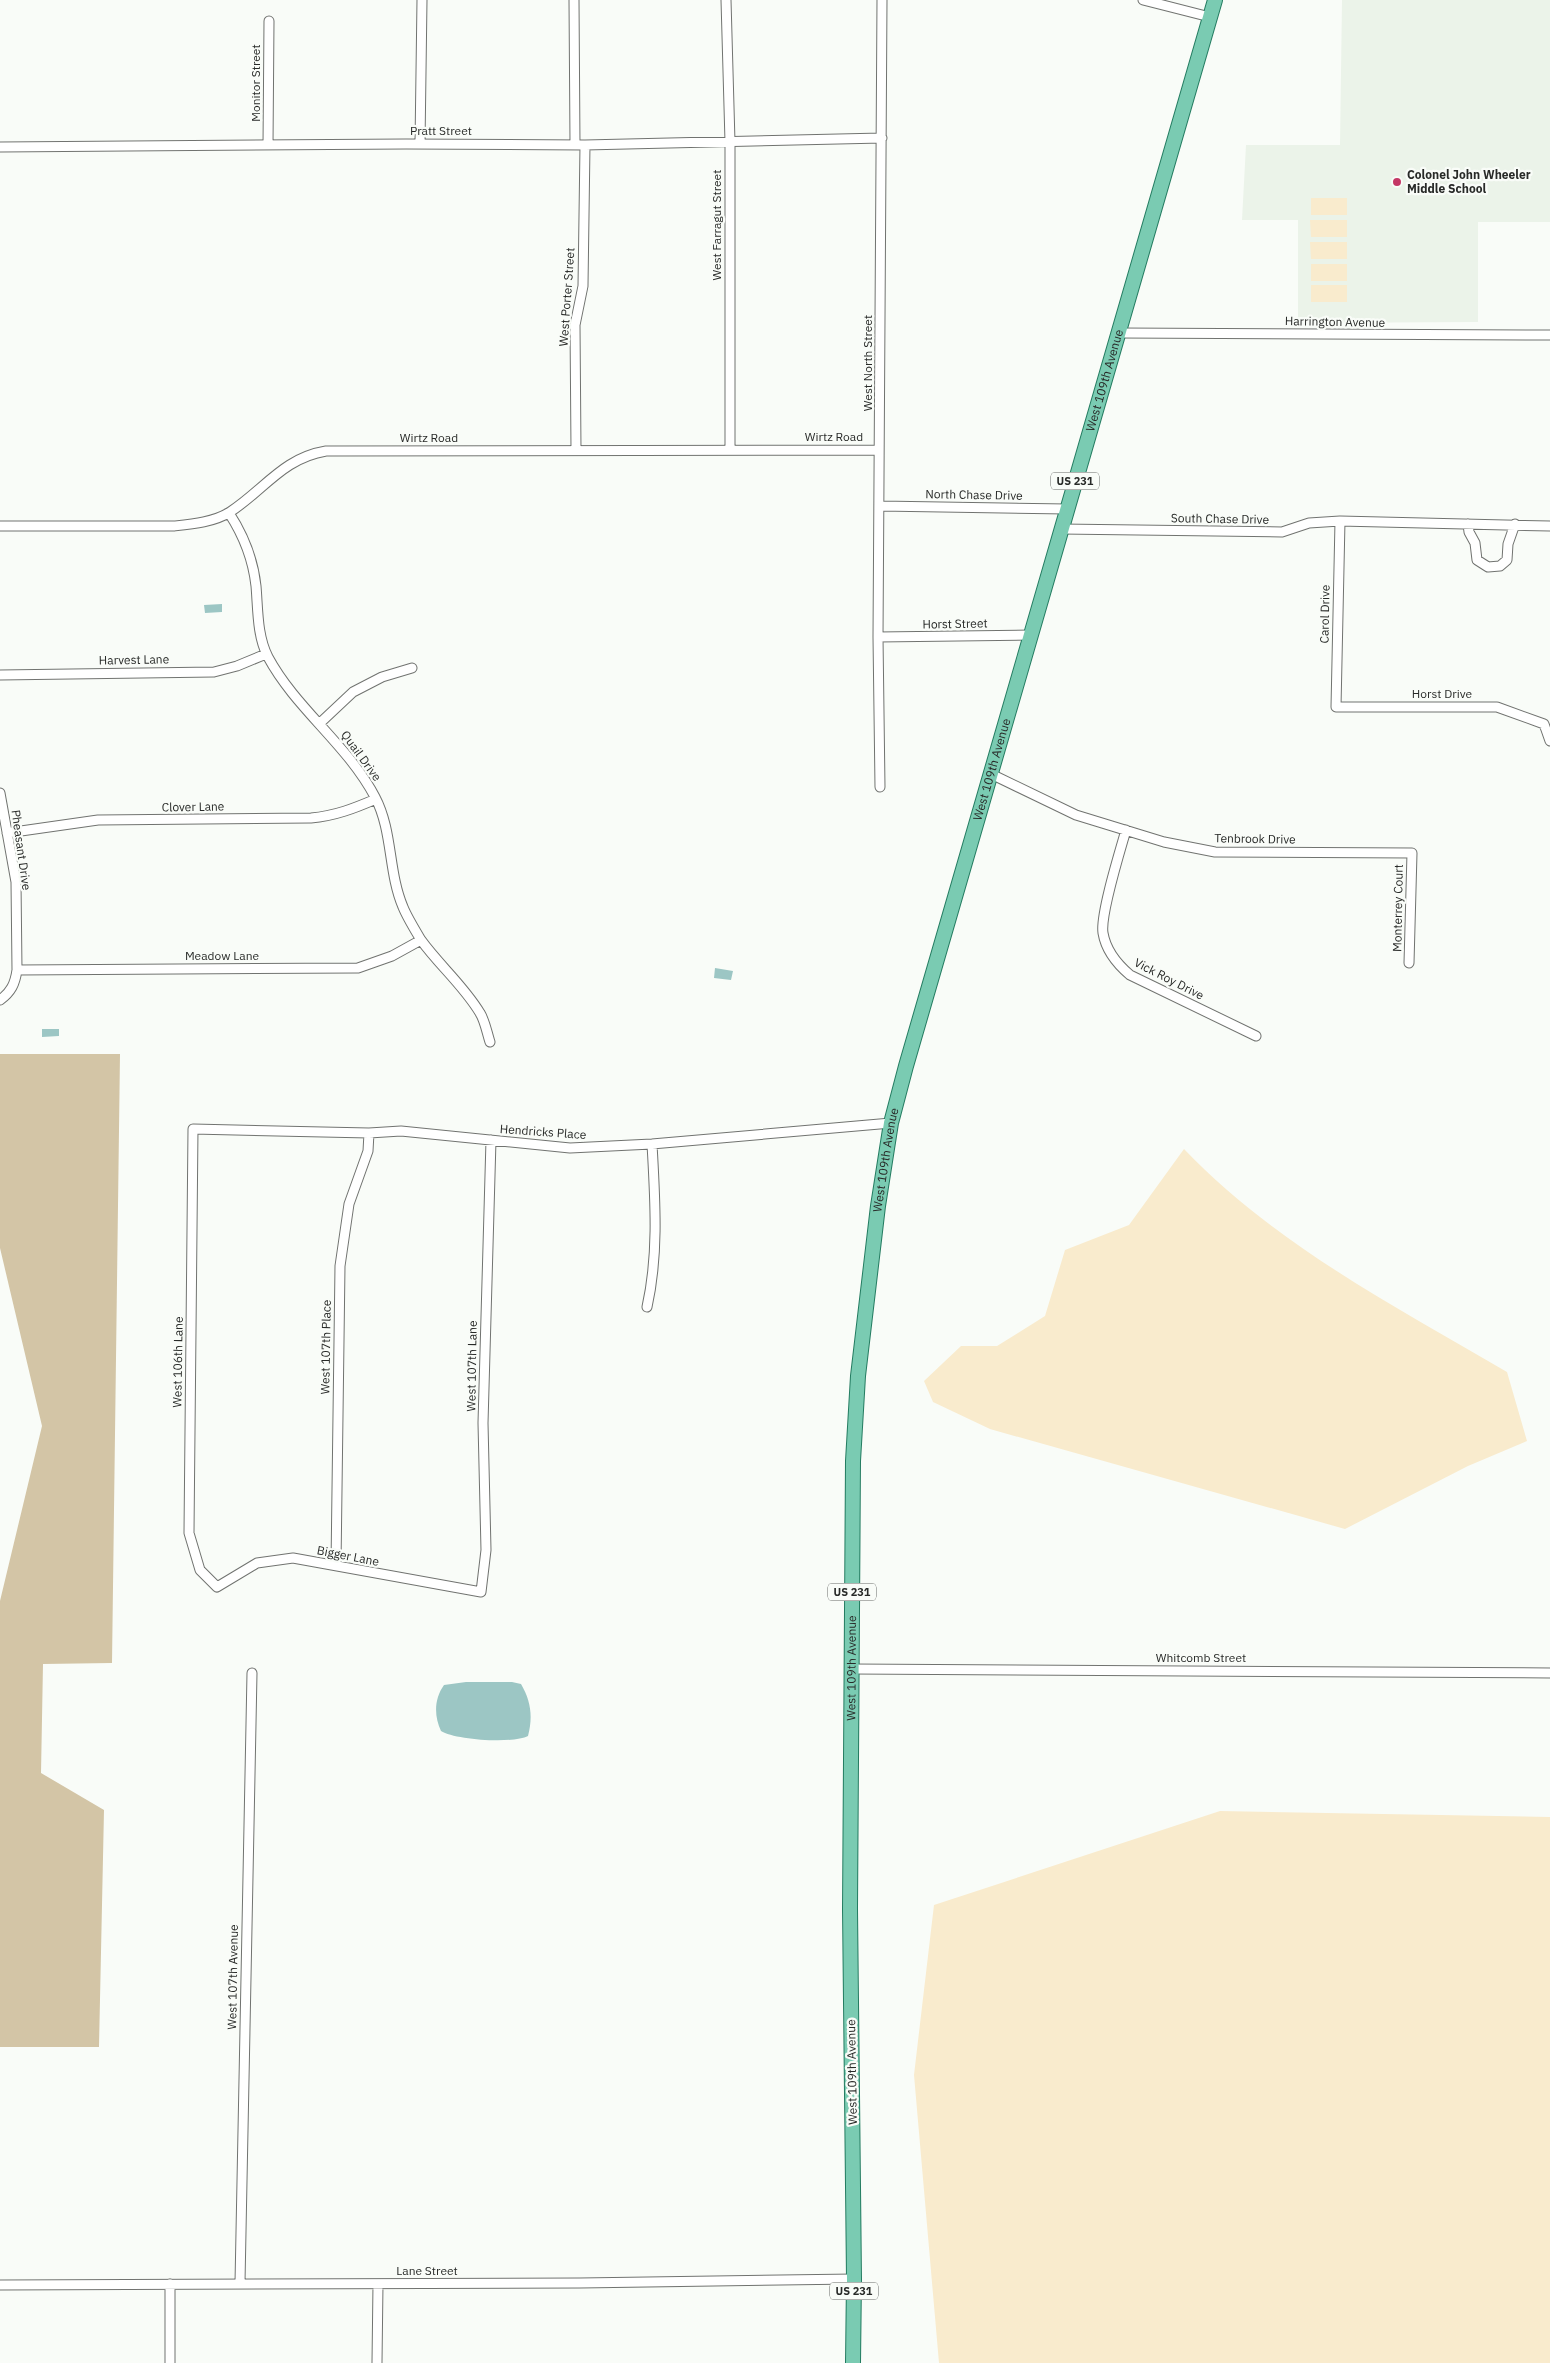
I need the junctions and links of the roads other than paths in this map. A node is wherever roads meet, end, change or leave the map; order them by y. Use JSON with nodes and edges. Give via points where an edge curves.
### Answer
{"nodes":[{"id":1,"x":422,"y":0,"type":"edge"},
{"id":2,"x":574,"y":0,"type":"edge"},
{"id":3,"x":726,"y":0,"type":"edge"},
{"id":4,"x":882,"y":0,"type":"edge"},
{"id":5,"x":1143,"y":0,"type":"edge"},
{"id":6,"x":1215,"y":0,"type":"edge"},
{"id":7,"x":1210,"y":17,"type":"junction"},
{"id":8,"x":269,"y":21,"type":"dead end"},
{"id":9,"x":882,"y":138,"type":"junction"},
{"id":10,"x":730,"y":142,"type":"junction"},
{"id":11,"x":420,"y":144,"type":"junction"},
{"id":12,"x":575,"y":144,"type":"junction"},
{"id":13,"x":268,"y":145,"type":"junction"},
{"id":14,"x":585,"y":145,"type":"junction"},
{"id":15,"x":0,"y":147,"type":"edge"},
{"id":16,"x":1119,"y":333,"type":"junction"},
{"id":17,"x":1550,"y":335,"type":"edge"},
{"id":18,"x":576,"y":450,"type":"junction"},
{"id":19,"x":730,"y":450,"type":"junction"},
{"id":20,"x":879,"y":450,"type":"junction"},
{"id":21,"x":880,"y":506,"type":"junction"},
{"id":22,"x":1067,"y":508,"type":"junction"},
{"id":23,"x":229,"y":513,"type":"junction"},
{"id":24,"x":1340,"y":521,"type":"junction"},
{"id":25,"x":1468,"y":524,"type":"junction"},
{"id":26,"x":1515,"y":524,"type":"junction"},
{"id":27,"x":0,"y":526,"type":"edge"},
{"id":28,"x":1550,"y":526,"type":"edge"},
{"id":29,"x":1061,"y":529,"type":"junction"},
{"id":30,"x":1032,"y":635,"type":"junction"},
{"id":31,"x":878,"y":637,"type":"junction"},
{"id":32,"x":266,"y":654,"type":"junction"},
{"id":33,"x":412,"y":668,"type":"dead end"},
{"id":34,"x":0,"y":675,"type":"edge"},
{"id":35,"x":1336,"y":707,"type":"joint"},
{"id":36,"x":320,"y":723,"type":"junction"},
{"id":37,"x":1550,"y":741,"type":"edge"},
{"id":38,"x":991,"y":774,"type":"junction"},
{"id":39,"x":880,"y":787,"type":"dead end"},
{"id":40,"x":0,"y":793,"type":"edge"},
{"id":41,"x":376,"y":799,"type":"junction"},
{"id":42,"x":1126,"y":830,"type":"junction"},
{"id":43,"x":7,"y":833,"type":"junction"},
{"id":44,"x":1412,"y":853,"type":"joint"},
{"id":45,"x":421,"y":940,"type":"junction"},
{"id":46,"x":1409,"y":963,"type":"dead end"},
{"id":47,"x":17,"y":970,"type":"junction"},
{"id":48,"x":0,"y":1000,"type":"edge"},
{"id":49,"x":1256,"y":1036,"type":"dead end"},
{"id":50,"x":490,"y":1042,"type":"dead end"},
{"id":51,"x":891,"y":1123,"type":"junction"},
{"id":52,"x":193,"y":1129,"type":"joint"},
{"id":53,"x":369,"y":1133,"type":"junction"},
{"id":54,"x":490,"y":1140,"type":"junction"},
{"id":55,"x":652,"y":1144,"type":"junction"},
{"id":56,"x":647,"y":1307,"type":"dead end"},
{"id":57,"x":336,"y":1565,"type":"junction"},
{"id":58,"x":217,"y":1587,"type":"joint"},
{"id":59,"x":481,"y":1592,"type":"joint"},
{"id":60,"x":852,"y":1669,"type":"junction"},
{"id":61,"x":252,"y":1673,"type":"dead end"},
{"id":62,"x":1550,"y":1673,"type":"edge"},
{"id":63,"x":854,"y":2280,"type":"junction"},
{"id":64,"x":240,"y":2283,"type":"junction"},
{"id":65,"x":170,"y":2284,"type":"junction"},
{"id":66,"x":378,"y":2284,"type":"junction"},
{"id":67,"x":0,"y":2285,"type":"edge"},
{"id":68,"x":170,"y":2363,"type":"edge"},
{"id":69,"x":378,"y":2363,"type":"edge"},
{"id":70,"x":853,"y":2363,"type":"edge"}],
"edges":[{"from":1,"to":11,"type":"street"},
{"from":2,"to":12,"type":"street"},
{"from":3,"to":10,"type":"street","name":"West Farragut Street"},
{"from":4,"to":9,"type":"street","name":"West North Street"},
{"from":5,"to":7,"type":"street"},
{"from":6,"to":7,"type":"main road","name":"West 109th Avenue","number":"US 231"},
{"from":7,"to":16,"type":"main road","name":"West 109th Avenue","number":"US 231"},
{"from":8,"to":13,"type":"street","name":"Monitor Street"},
{"from":9,"to":10,"type":"street","name":"Pratt Street"},
{"from":9,"to":20,"type":"street","name":"West North Street"},
{"from":10,"to":14,"type":"street","name":"Pratt Street"},
{"from":10,"to":19,"type":"street","name":"West Farragut Street"},
{"from":11,"to":12,"type":"street","name":"Pratt Street"},
{"from":11,"to":13,"type":"street","name":"Pratt Street"},
{"from":12,"to":14,"type":"street","name":"Pratt Street"},
{"from":13,"to":15,"type":"street","name":"Pratt Street"},
{"from":14,"to":18,"type":"street","name":"West Porter Street","via":[[583,286],[575,325]]},
{"from":16,"to":17,"type":"street","name":"Harrington Avenue"},
{"from":16,"to":22,"type":"main road","name":"West 109th Avenue","number":"US 231"},
{"from":18,"to":19,"type":"street","name":"Wirtz Road"},
{"from":18,"to":23,"type":"street","name":"Wirtz Road","via":[[326,450],[292,462]]},
{"from":19,"to":20,"type":"street","name":"Wirtz Road"},
{"from":20,"to":21,"type":"street","name":"West North Street"},
{"from":21,"to":22,"type":"street","name":"North Chase Drive"},
{"from":21,"to":31,"type":"street","name":"West North Street"},
{"from":22,"to":29,"type":"main road","name":"West 109th Avenue","number":"US 231"},
{"from":23,"to":27,"type":"street","name":"Wirtz Road","via":[[198,524],[174,526]]},
{"from":23,"to":32,"type":"street","name":"Quail Drive","via":[[250,552]]},
{"from":24,"to":25,"type":"street","name":"South Chase Drive"},
{"from":24,"to":29,"type":"street","name":"South Chase Drive","via":[[1308,523],[1282,532]]},
{"from":24,"to":35,"type":"street","name":"Carol Drive"},
{"from":25,"to":26,"type":"street","name":"South Chase Drive"},
{"from":25,"to":26,"type":"street","via":[[1477,560],[1488,567],[1500,566],[1506,560]]},
{"from":26,"to":28,"type":"street","name":"South Chase Drive"},
{"from":29,"to":30,"type":"main road","name":"West 109th Avenue","number":"US 231"},
{"from":30,"to":31,"type":"street","name":"Horst Street"},
{"from":30,"to":38,"type":"main road","name":"West 109th Avenue","number":"US 231"},
{"from":31,"to":39,"type":"street","name":"West North Street"},
{"from":32,"to":34,"type":"street","name":"Harvest Lane","via":[[214,672]]},
{"from":32,"to":36,"type":"street","name":"Quail Drive","via":[[279,676]]},
{"from":33,"to":36,"type":"street","via":[[382,677],[353,692]]},
{"from":35,"to":37,"type":"street","name":"Horst Drive","via":[[1497,707],[1544,724]]},
{"from":36,"to":41,"type":"street","name":"Quail Drive","via":[[361,773]]},
{"from":38,"to":42,"type":"street","name":"Tenbrook Drive","via":[[1076,815]]},
{"from":38,"to":51,"type":"main road","name":"West 109th Avenue","number":"US 231"},
{"from":40,"to":43,"type":"street","name":"Pheasant Drive"},
{"from":41,"to":43,"type":"street","name":"Clover Lane","via":[[326,817],[98,820]]},
{"from":41,"to":45,"type":"street","name":"Quail Drive","via":[[385,824],[402,906]]},
{"from":42,"to":44,"type":"street","name":"Tenbrook Drive","via":[[1214,852]]},
{"from":42,"to":49,"type":"street","name":"Vick Roy Drive","via":[[1103,924],[1111,955],[1130,975]]},
{"from":43,"to":47,"type":"street","name":"Pheasant Drive","via":[[16,882]]},
{"from":44,"to":46,"type":"street","name":"Monterrey Court"},
{"from":45,"to":47,"type":"street","name":"Meadow Lane","via":[[392,956],[358,968]]},
{"from":45,"to":50,"type":"street","name":"Quail Drive","via":[[481,1014]]},
{"from":47,"to":48,"type":"street","name":"Pheasant Drive","via":[[15,984]]},
{"from":51,"to":55,"type":"street","name":"Hendricks Place"},
{"from":51,"to":60,"type":"main road","name":"West 109th Avenue","number":"US 231","via":[[858,1376],[853,1461]]},
{"from":52,"to":53,"type":"street","name":"Hendricks Place"},
{"from":52,"to":58,"type":"street","name":"West 106th Lane","via":[[189,1533],[200,1570]]},
{"from":53,"to":54,"type":"street","name":"Hendricks Place","via":[[401,1131]]},
{"from":53,"to":57,"type":"street","name":"West 107th Place","via":[[368,1151],[349,1204],[340,1266]]},
{"from":54,"to":55,"type":"street","name":"Hendricks Place","via":[[570,1148]]},
{"from":54,"to":59,"type":"street","name":"West 107th Lane","via":[[483,1423],[486,1550]]},
{"from":55,"to":56,"type":"street","via":[[657,1221],[653,1279]]},
{"from":57,"to":58,"type":"street","name":"Bigger Lane","via":[[293,1558],[257,1564]]},
{"from":57,"to":59,"type":"street","name":"Bigger Lane"},
{"from":60,"to":62,"type":"street","name":"Whitcomb Street"},
{"from":60,"to":63,"type":"main road","name":"West 109th Avenue","number":"US 231","via":[[850,1918]]},
{"from":61,"to":64,"type":"street","name":"West 107th Avenue"},
{"from":63,"to":66,"type":"street","name":"Lane Street"},
{"from":63,"to":70,"type":"main road","name":"West 109th Avenue","number":"US 231"},
{"from":64,"to":65,"type":"street","name":"Lane Street"},
{"from":64,"to":66,"type":"street","name":"Lane Street"},
{"from":65,"to":67,"type":"street","name":"Lane Street"},
{"from":65,"to":68,"type":"street"},
{"from":66,"to":69,"type":"street"}]}
